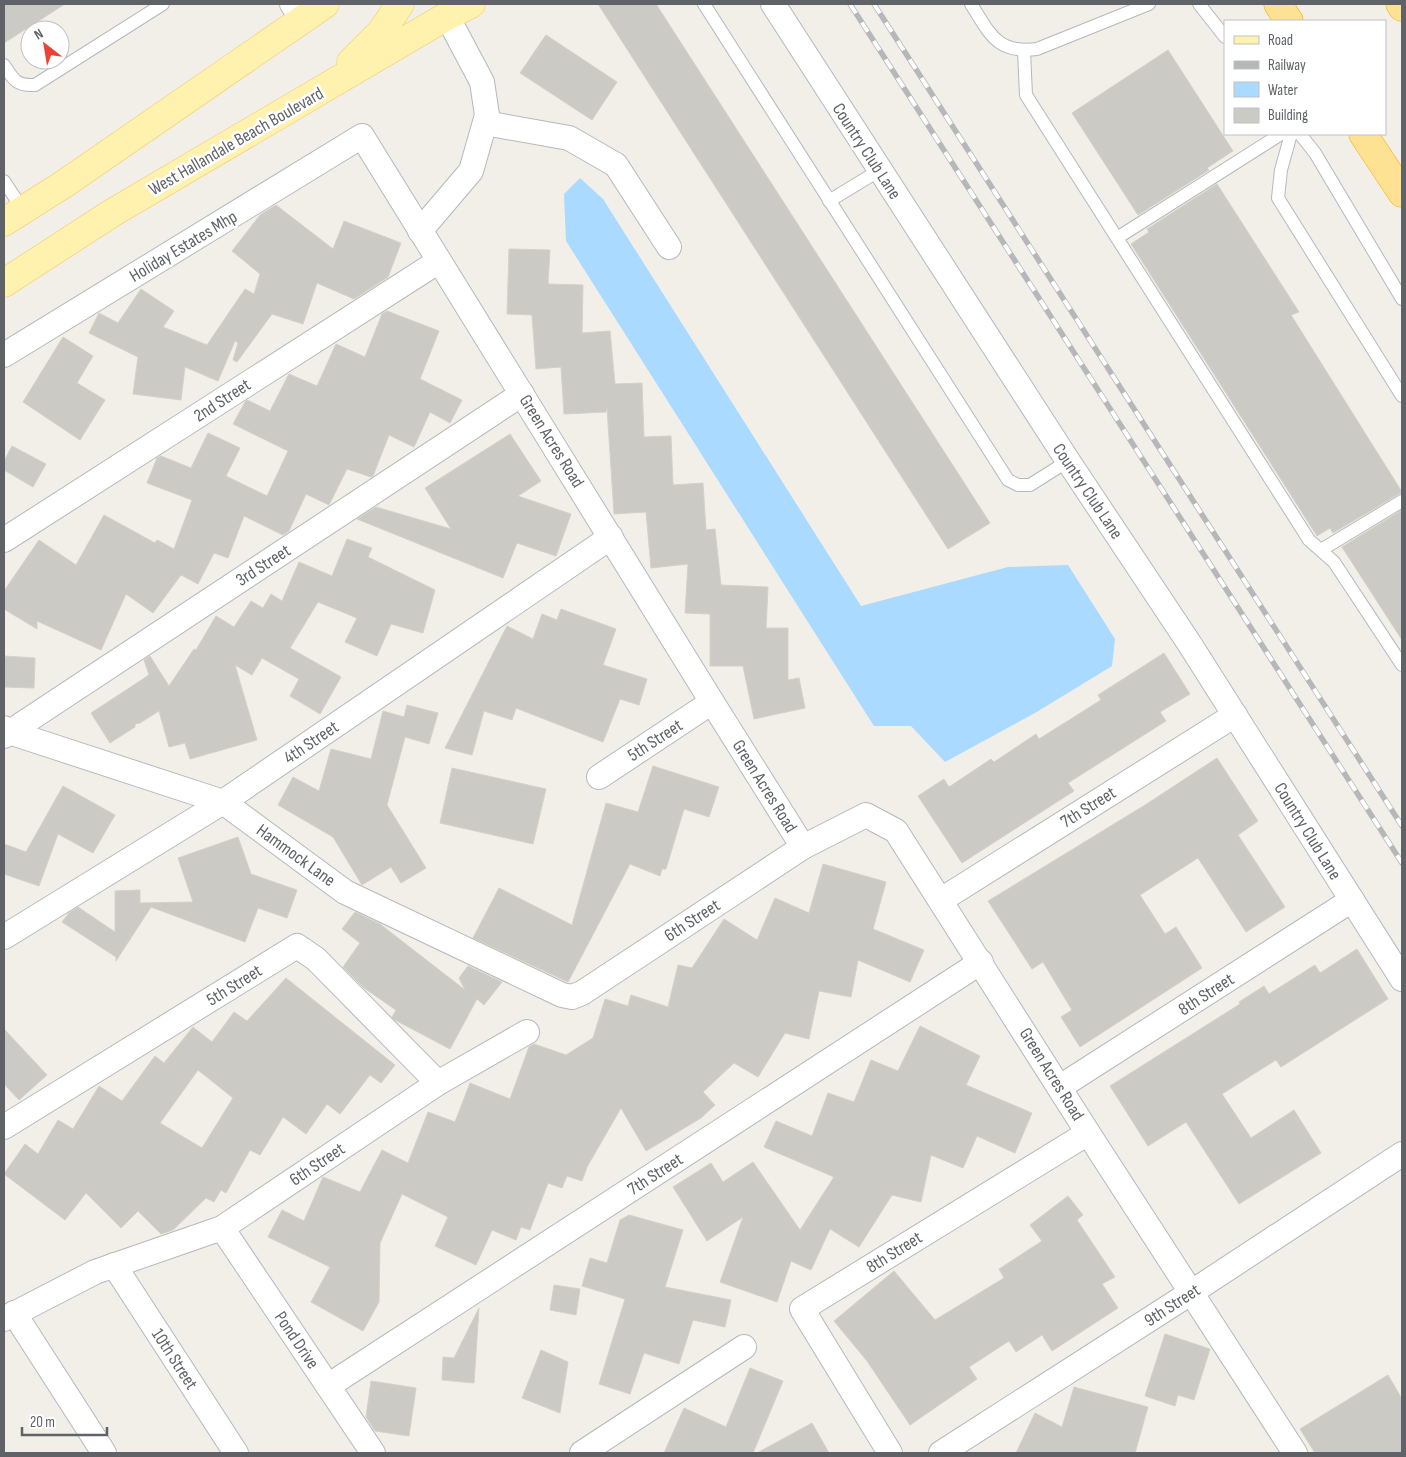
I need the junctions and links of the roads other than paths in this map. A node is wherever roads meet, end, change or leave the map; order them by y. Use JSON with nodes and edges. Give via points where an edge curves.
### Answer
{"nodes":[{"id":1,"x":163,"y":4,"type":"edge"},
{"id":2,"x":325,"y":4,"type":"edge"},
{"id":3,"x":400,"y":4,"type":"edge"},
{"id":4,"x":471,"y":4,"type":"edge"},
{"id":5,"x":704,"y":4,"type":"edge"},
{"id":6,"x":773,"y":4,"type":"edge"},
{"id":7,"x":971,"y":4,"type":"edge"},
{"id":8,"x":1149,"y":4,"type":"edge"},
{"id":9,"x":1199,"y":4,"type":"edge"},
{"id":10,"x":1278,"y":4,"type":"edge"},
{"id":11,"x":1400,"y":4,"type":"edge"},
{"id":12,"x":1402,"y":8,"type":"edge"},
{"id":13,"x":447,"y":10,"type":"edge"},
{"id":14,"x":297,"y":12,"type":"edge"},
{"id":15,"x":1288,"y":20,"type":"edge"},
{"id":16,"x":1224,"y":36,"type":"edge"},
{"id":17,"x":1024,"y":51,"type":"junction"},
{"id":18,"x":4,"y":65,"type":"edge"},
{"id":19,"x":322,"y":91,"type":"junction"},
{"id":20,"x":485,"y":123,"type":"junction"},
{"id":21,"x":1279,"y":135,"type":"edge"},
{"id":22,"x":1291,"y":135,"type":"edge"},
{"id":23,"x":1301,"y":135,"type":"edge"},
{"id":24,"x":1364,"y":135,"type":"edge"},
{"id":25,"x":362,"y":136,"type":"joint"},
{"id":26,"x":880,"y":170,"type":"junction"},
{"id":27,"x":4,"y":181,"type":"edge"},
{"id":28,"x":1402,"y":193,"type":"edge"},
{"id":29,"x":829,"y":201,"type":"junction"},
{"id":30,"x":13,"y":216,"type":"edge"},
{"id":31,"x":420,"y":231,"type":"junction"},
{"id":32,"x":1117,"y":238,"type":"junction"},
{"id":33,"x":669,"y":246,"type":"dead end"},
{"id":34,"x":440,"y":261,"type":"junction"},
{"id":35,"x":4,"y":283,"type":"edge"},
{"id":36,"x":1402,"y":299,"type":"edge"},
{"id":37,"x":4,"y":355,"type":"edge"},
{"id":38,"x":522,"y":394,"type":"junction"},
{"id":39,"x":1402,"y":396,"type":"edge"},
{"id":40,"x":1068,"y":461,"type":"junction"},
{"id":41,"x":1402,"y":501,"type":"edge"},
{"id":42,"x":611,"y":537,"type":"junction"},
{"id":43,"x":4,"y":540,"type":"edge"},
{"id":44,"x":1321,"y":550,"type":"junction"},
{"id":45,"x":1402,"y":665,"type":"edge"},
{"id":46,"x":712,"y":702,"type":"junction"},
{"id":47,"x":1235,"y":715,"type":"junction"},
{"id":48,"x":5,"y":732,"type":"edge"},
{"id":49,"x":599,"y":777,"type":"dead end"},
{"id":50,"x":223,"y":802,"type":"junction"},
{"id":51,"x":803,"y":847,"type":"junction"},
{"id":52,"x":941,"y":900,"type":"junction"},
{"id":53,"x":1352,"y":900,"type":"junction"},
{"id":54,"x":4,"y":937,"type":"edge"},
{"id":55,"x":981,"y":962,"type":"junction"},
{"id":56,"x":1402,"y":979,"type":"edge"},
{"id":57,"x":582,"y":993,"type":"joint"},
{"id":58,"x":527,"y":1032,"type":"dead end"},
{"id":59,"x":438,"y":1083,"type":"junction"},
{"id":60,"x":1060,"y":1087,"type":"junction"},
{"id":61,"x":4,"y":1127,"type":"edge"},
{"id":62,"x":1088,"y":1132,"type":"junction"},
{"id":63,"x":1402,"y":1154,"type":"edge"},
{"id":64,"x":222,"y":1228,"type":"junction"},
{"id":65,"x":104,"y":1268,"type":"junction"},
{"id":66,"x":1192,"y":1292,"type":"junction"},
{"id":67,"x":9,"y":1316,"type":"edge"},
{"id":68,"x":744,"y":1347,"type":"dead end"},
{"id":69,"x":328,"y":1386,"type":"junction"},
{"id":70,"x":104,"y":1453,"type":"edge"},
{"id":71,"x":236,"y":1453,"type":"edge"},
{"id":72,"x":373,"y":1453,"type":"edge"},
{"id":73,"x":582,"y":1453,"type":"edge"},
{"id":74,"x":890,"y":1453,"type":"edge"},
{"id":75,"x":941,"y":1453,"type":"edge"},
{"id":76,"x":1295,"y":1453,"type":"edge"}],
"edges":[{"from":1,"to":18,"type":"lane","via":[[35,85],[23,86],[13,80]]},
{"from":2,"to":14,"type":"main road"},
{"from":3,"to":19,"type":"main road","via":[[382,31]]},
{"from":4,"to":13,"type":"main road","name":"West Hallandale Beach Boulevard"},
{"from":5,"to":29,"type":"lane"},
{"from":6,"to":26,"type":"street","name":"Country Club Lane"},
{"from":7,"to":17,"type":"lane","via":[[997,42],[1010,49]]},
{"from":8,"to":17,"type":"lane","via":[[1037,49]]},
{"from":9,"to":16,"type":"lane"},
{"from":10,"to":15,"type":"highway"},
{"from":11,"to":12,"type":"highway"},
{"from":13,"to":19,"type":"main road","name":"West Hallandale Beach Boulevard"},
{"from":13,"to":20,"type":"street","via":[[482,82],[487,115]]},
{"from":14,"to":30,"type":"main road","via":[[72,179]]},
{"from":17,"to":32,"type":"lane","via":[[1026,96]]},
{"from":19,"to":35,"type":"main road","name":"West Hallandale Beach Boulevard","via":[[112,213]]},
{"from":20,"to":31,"type":"street","via":[[471,171]]},
{"from":20,"to":33,"type":"street","via":[[569,138],[616,165]]},
{"from":21,"to":32,"type":"lane"},
{"from":22,"to":39,"type":"lane","via":[[1281,170],[1278,198]]},
{"from":23,"to":36,"type":"lane","via":[[1315,152]]},
{"from":24,"to":28,"type":"highway"},
{"from":25,"to":31,"type":"street","name":"Green Acres Road"},
{"from":25,"to":37,"type":"street","name":"Holiday Estates Mhp"},
{"from":26,"to":29,"type":"lane"},
{"from":26,"to":40,"type":"street","name":"Country Club Lane"},
{"from":27,"to":30,"type":"lane"},
{"from":29,"to":40,"type":"lane","via":[[1008,480],[1018,485],[1030,485]]},
{"from":31,"to":34,"type":"street","name":"Green Acres Road"},
{"from":32,"to":44,"type":"lane","via":[[1309,540]]},
{"from":34,"to":38,"type":"street","name":"Green Acres Road"},
{"from":34,"to":43,"type":"street","name":"2nd Street"},
{"from":38,"to":42,"type":"street","name":"Green Acres Road"},
{"from":38,"to":48,"type":"street","name":"3rd Street"},
{"from":40,"to":47,"type":"street","name":"Country Club Lane"},
{"from":41,"to":44,"type":"lane"},
{"from":42,"to":46,"type":"street","name":"Green Acres Road"},
{"from":42,"to":50,"type":"street","name":"4th Street"},
{"from":44,"to":45,"type":"lane","via":[[1334,562]]},
{"from":46,"to":49,"type":"street","name":"5th Street"},
{"from":46,"to":51,"type":"street","name":"Green Acres Road"},
{"from":47,"to":52,"type":"street","name":"7th Street"},
{"from":47,"to":53,"type":"street","name":"Country Club Lane"},
{"from":48,"to":50,"type":"street","name":"Hammock Lane"},
{"from":50,"to":54,"type":"street","name":"4th Street"},
{"from":50,"to":57,"type":"street","name":"Hammock Lane","via":[[345,892],[562,995]]},
{"from":51,"to":52,"type":"street","name":"Green Acres Road","via":[[866,815],[896,831]]},
{"from":51,"to":57,"type":"street","name":"6th Street"},
{"from":52,"to":55,"type":"street","name":"Green Acres Road"},
{"from":53,"to":56,"type":"street","name":"Country Club Lane"},
{"from":53,"to":60,"type":"street","name":"8th Street"},
{"from":55,"to":60,"type":"street","name":"Green Acres Road"},
{"from":55,"to":69,"type":"street","name":"7th Street"},
{"from":58,"to":59,"type":"street","name":"6th Street"},
{"from":59,"to":61,"type":"street","name":"5th Street","via":[[316,959],[297,946]]},
{"from":59,"to":64,"type":"street","name":"6th Street"},
{"from":60,"to":62,"type":"street","name":"Green Acres Road"},
{"from":62,"to":66,"type":"street","name":"Green Acres Road"},
{"from":62,"to":74,"type":"street","name":"8th Street","via":[[802,1309]]},
{"from":63,"to":66,"type":"street","name":"9th Street"},
{"from":64,"to":65,"type":"street","name":"6th Street"},
{"from":64,"to":69,"type":"street","name":"Pond Drive"},
{"from":65,"to":67,"type":"street","name":"6th Street"},
{"from":65,"to":71,"type":"street","name":"10th Street"},
{"from":66,"to":75,"type":"street","name":"9th Street"},
{"from":66,"to":76,"type":"street","name":"Green Acres Road"},
{"from":67,"to":70,"type":"street"},
{"from":68,"to":73,"type":"street"},
{"from":69,"to":72,"type":"street","name":"Pond Drive"}]}
